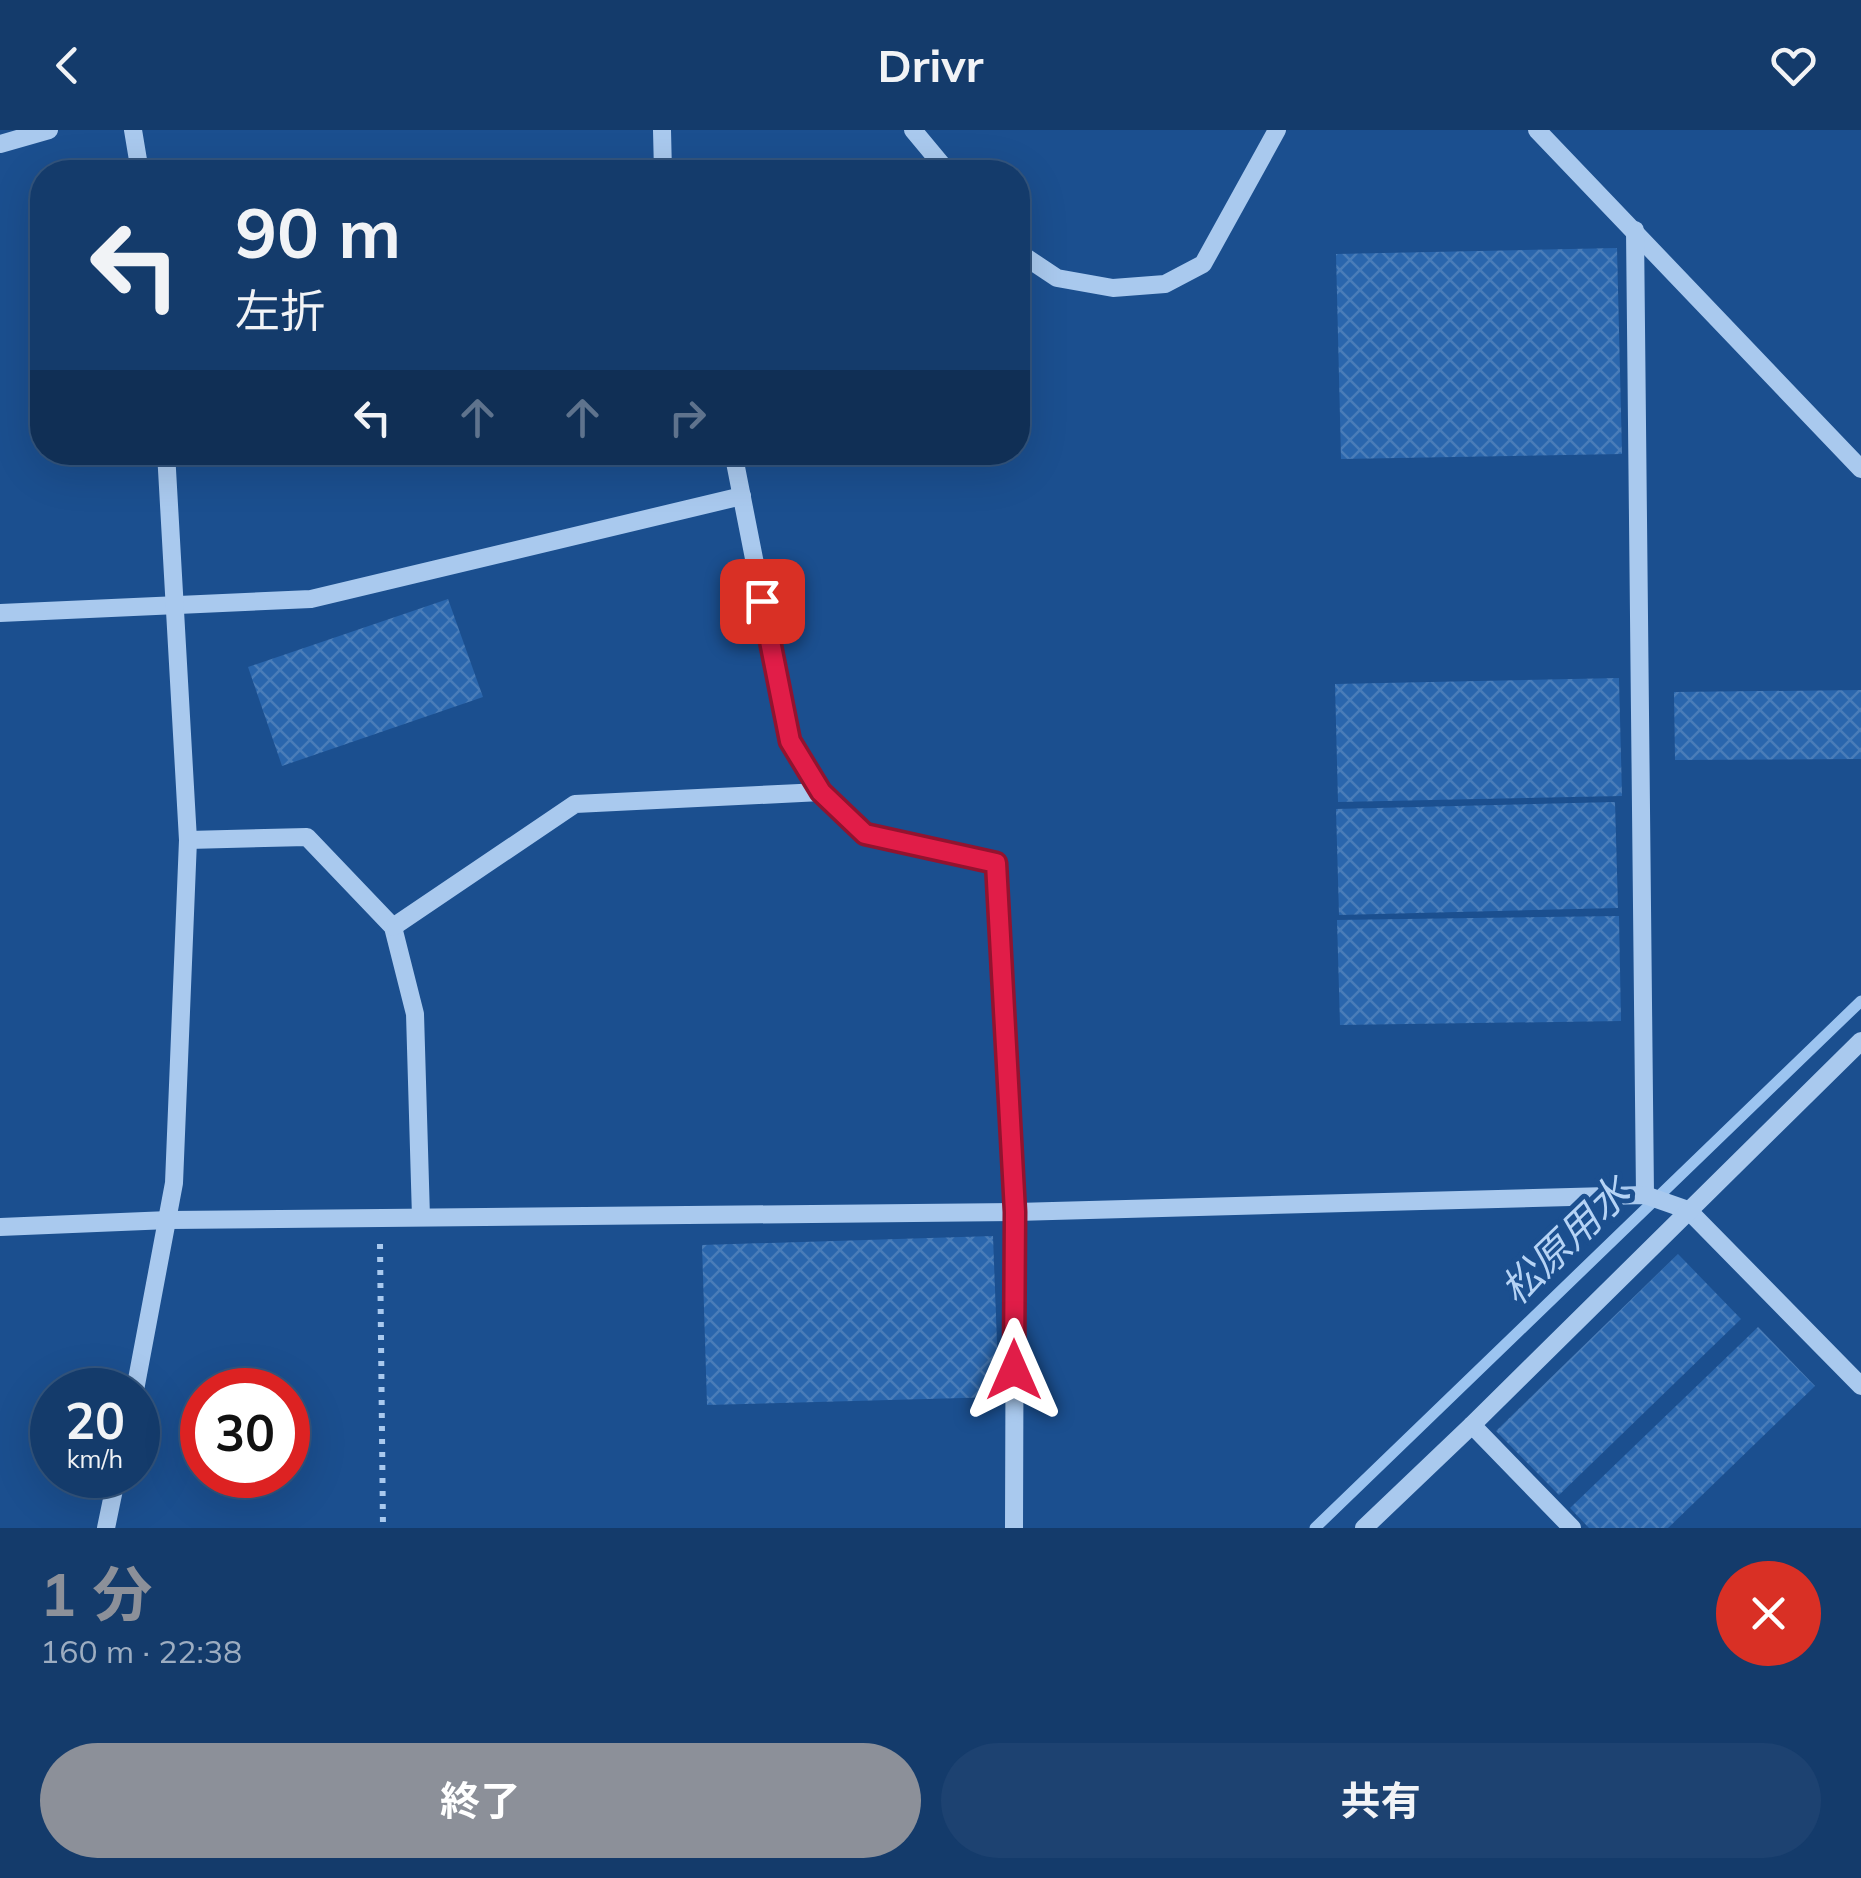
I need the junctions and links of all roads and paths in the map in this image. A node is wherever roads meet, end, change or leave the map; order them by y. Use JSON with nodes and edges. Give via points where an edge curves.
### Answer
{"nodes":[{"id":1,"x":49,"y":130,"type":"edge"},
{"id":2,"x":133,"y":130,"type":"edge"},
{"id":3,"x":662,"y":130,"type":"edge"},
{"id":4,"x":1277,"y":130,"type":"edge"},
{"id":5,"x":1537,"y":130,"type":"edge"},
{"id":6,"x":924,"y":133,"type":"edge"},
{"id":7,"x":0,"y":144,"type":"edge"},
{"id":8,"x":138,"y":160,"type":"edge"},
{"id":9,"x":663,"y":160,"type":"edge"},
{"id":10,"x":941,"y":160,"type":"edge"},
{"id":11,"x":1635,"y":230,"type":"junction"},
{"id":12,"x":1030,"y":260,"type":"edge"},
{"id":13,"x":167,"y":465,"type":"edge"},
{"id":14,"x":736,"y":465,"type":"edge"},
{"id":15,"x":1861,"y":470,"type":"edge"},
{"id":16,"x":742,"y":496,"type":"junction"},
{"id":17,"x":175,"y":607,"type":"junction"},
{"id":18,"x":0,"y":613,"type":"edge"},
{"id":19,"x":821,"y":792,"type":"junction"},
{"id":20,"x":188,"y":840,"type":"junction"},
{"id":21,"x":393,"y":927,"type":"junction"},
{"id":22,"x":1861,"y":1041,"type":"edge"},
{"id":23,"x":1645,"y":1194,"type":"junction"},
{"id":24,"x":1683,"y":1208,"type":"junction"},
{"id":25,"x":1015,"y":1212,"type":"junction"},
{"id":26,"x":421,"y":1217,"type":"junction"},
{"id":27,"x":380,"y":1218,"type":"junction"},
{"id":28,"x":170,"y":1220,"type":"junction"},
{"id":29,"x":0,"y":1227,"type":"edge"},
{"id":30,"x":140,"y":1368,"type":"edge"},
{"id":31,"x":1861,"y":1386,"type":"edge"},
{"id":32,"x":1472,"y":1426,"type":"junction"},
{"id":33,"x":112,"y":1498,"type":"edge"},
{"id":34,"x":106,"y":1528,"type":"edge"},
{"id":35,"x":383,"y":1528,"type":"edge"},
{"id":36,"x":1014,"y":1528,"type":"edge"},
{"id":37,"x":1364,"y":1528,"type":"edge"},
{"id":38,"x":1572,"y":1528,"type":"edge"}],
"edges":[{"from":1,"to":7,"type":"street"},
{"from":2,"to":8,"type":"street"},
{"from":3,"to":9,"type":"street"},
{"from":4,"to":12,"type":"street","via":[[1202,264],[1164,284],[1113,288],[1057,278]]},
{"from":5,"to":11,"type":"street"},
{"from":6,"to":10,"type":"street"},
{"from":11,"to":15,"type":"street"},
{"from":11,"to":23,"type":"street"},
{"from":13,"to":17,"type":"street"},
{"from":14,"to":16,"type":"street"},
{"from":16,"to":17,"type":"street","via":[[310,599]]},
{"from":16,"to":19,"type":"street","via":[[790,741]]},
{"from":17,"to":18,"type":"street"},
{"from":17,"to":20,"type":"street"},
{"from":19,"to":21,"type":"street","via":[[575,804]]},
{"from":19,"to":25,"type":"street","via":[[865,834],[996,863]]},
{"from":20,"to":21,"type":"street","via":[[306,837]]},
{"from":20,"to":28,"type":"street"},
{"from":21,"to":26,"type":"street","via":[[414,1014]]},
{"from":22,"to":24,"type":"street"},
{"from":23,"to":24,"type":"street"},
{"from":23,"to":25,"type":"street"},
{"from":24,"to":31,"type":"street"},
{"from":24,"to":32,"type":"street"},
{"from":25,"to":26,"type":"street"},
{"from":25,"to":36,"type":"street"},
{"from":26,"to":27,"type":"street"},
{"from":27,"to":28,"type":"street"},
{"from":27,"to":35,"type":"path"},
{"from":28,"to":29,"type":"street"},
{"from":28,"to":30,"type":"street"},
{"from":32,"to":37,"type":"street"},
{"from":32,"to":38,"type":"street"},
{"from":33,"to":34,"type":"street"}]}
